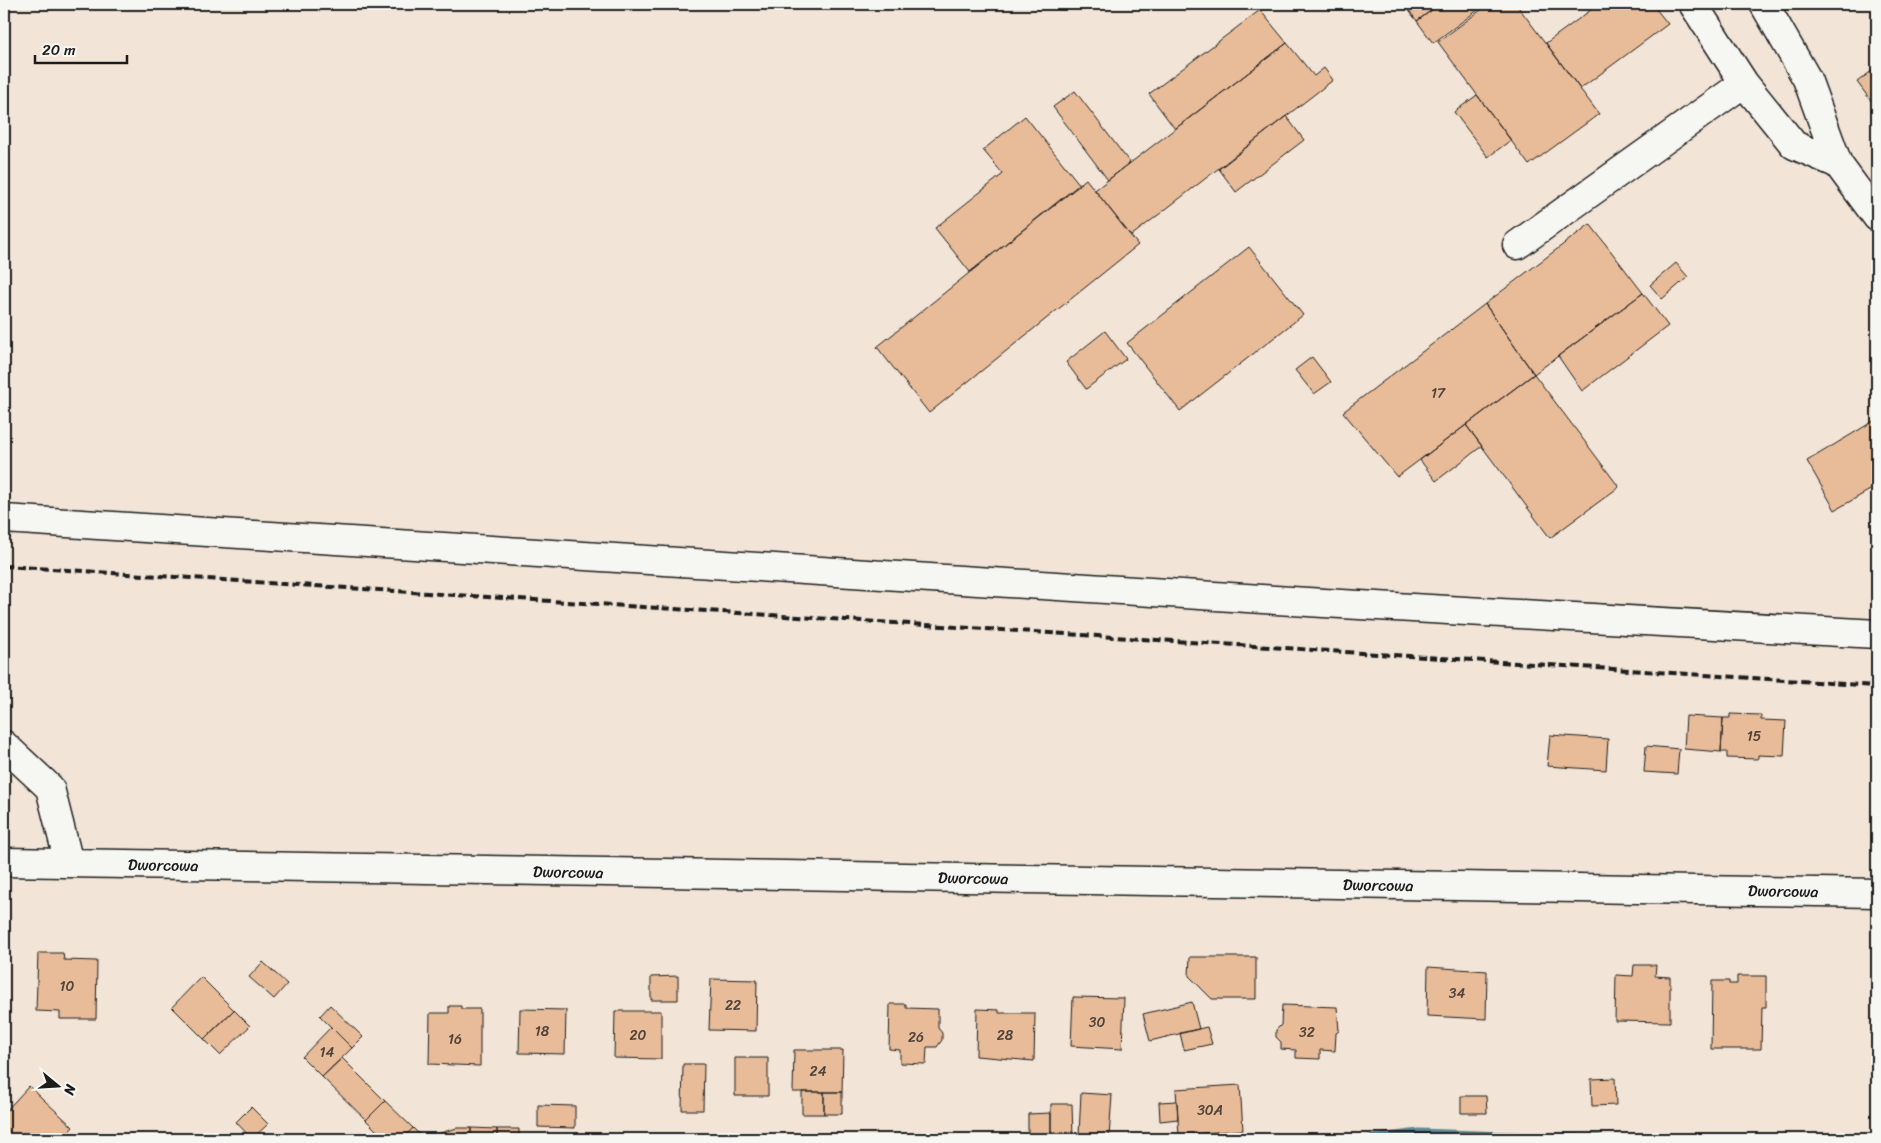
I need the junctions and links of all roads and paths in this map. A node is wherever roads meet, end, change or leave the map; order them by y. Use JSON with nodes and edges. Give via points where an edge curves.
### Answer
{"nodes":[{"id":1,"x":1692,"y":4,"type":"edge"},
{"id":2,"x":1764,"y":4,"type":"edge"},
{"id":3,"x":1744,"y":83,"type":"junction"},
{"id":4,"x":1838,"y":164,"type":"junction"},
{"id":5,"x":1877,"y":217,"type":"edge"},
{"id":6,"x":1517,"y":245,"type":"dead end"},
{"id":7,"x":4,"y":519,"type":"edge"},
{"id":8,"x":1877,"y":634,"type":"edge"},
{"id":9,"x":4,"y":744,"type":"edge"},
{"id":10,"x":4,"y":862,"type":"edge"},
{"id":11,"x":69,"y":863,"type":"junction"},
{"id":12,"x":1877,"y":893,"type":"edge"}],
"edges":[{"from":1,"to":3,"type":"street"},
{"from":2,"to":4,"type":"street","via":[[1807,79]]},
{"from":3,"to":4,"type":"street","via":[[1794,146]]},
{"from":3,"to":6,"type":"street"},
{"from":4,"to":5,"type":"street"},
{"from":7,"to":8,"type":"street","via":[[1284,601]]},
{"from":9,"to":11,"type":"street","via":[[50,788]]},
{"from":10,"to":11,"type":"street","name":"Dworcowa"},
{"from":11,"to":12,"type":"street","name":"Dworcowa"}]}
